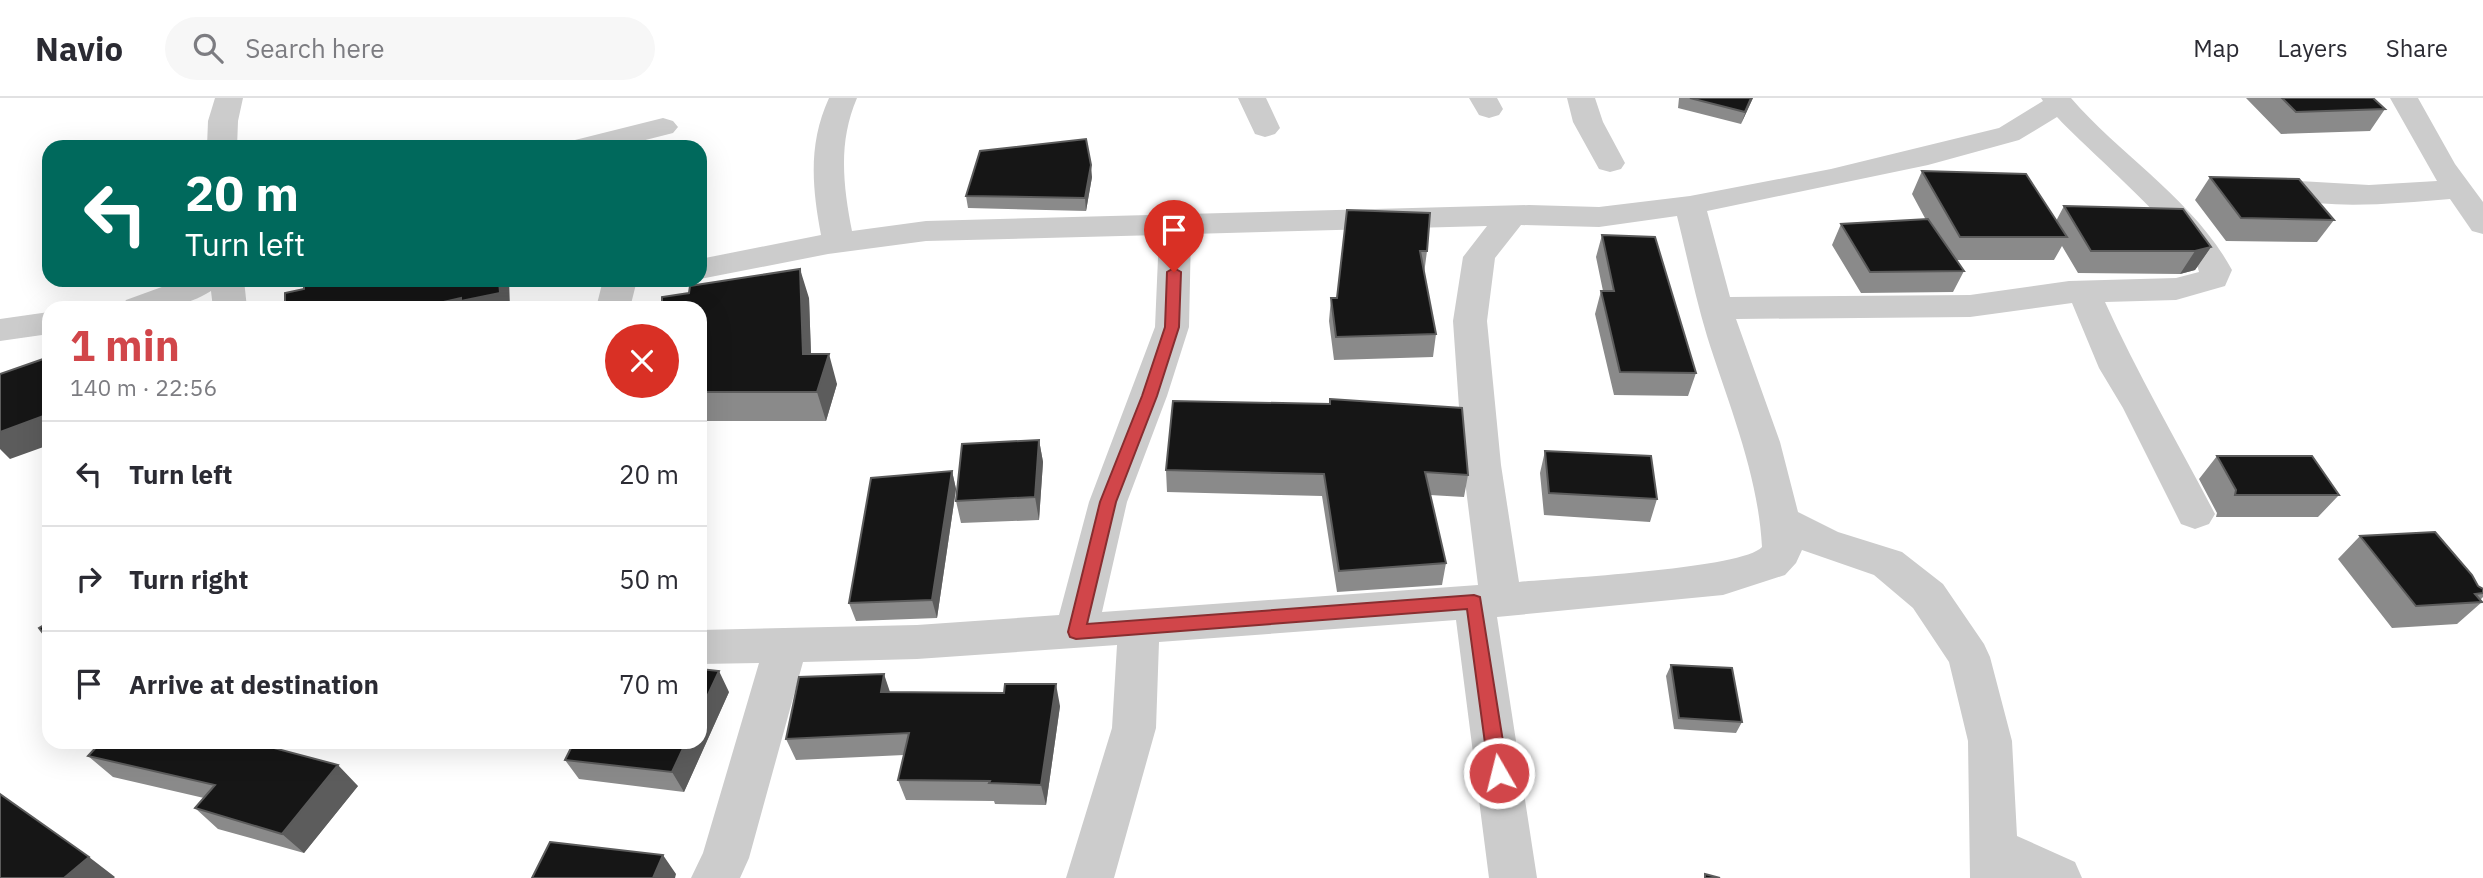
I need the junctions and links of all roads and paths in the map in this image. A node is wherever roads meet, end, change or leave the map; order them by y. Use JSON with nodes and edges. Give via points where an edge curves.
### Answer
{"nodes":[{"id":1,"x":229,"y":98,"type":"edge"},
{"id":2,"x":843,"y":98,"type":"edge"},
{"id":3,"x":1252,"y":98,"type":"edge"},
{"id":4,"x":1581,"y":98,"type":"edge"},
{"id":5,"x":2404,"y":98,"type":"edge"},
{"id":6,"x":2058,"y":101,"type":"edge"},
{"id":7,"x":660,"y":124,"type":"edge"},
{"id":8,"x":1265,"y":128,"type":"dead end"},
{"id":9,"x":222,"y":140,"type":"edge"},
{"id":10,"x":606,"y":140,"type":"edge"},
{"id":11,"x":1610,"y":163,"type":"dead end"},
{"id":12,"x":2281,"y":189,"type":"edge"},
{"id":13,"x":2458,"y":189,"type":"junction"},
{"id":14,"x":1690,"y":205,"type":"junction"},
{"id":15,"x":1511,"y":216,"type":"junction"},
{"id":16,"x":2483,"y":224,"type":"edge"},
{"id":17,"x":1175,"y":226,"type":"junction"},
{"id":18,"x":838,"y":242,"type":"junction"},
{"id":19,"x":707,"y":268,"type":"edge"},
{"id":20,"x":194,"y":287,"type":"edge"},
{"id":21,"x":2084,"y":291,"type":"junction"},
{"id":22,"x":158,"y":301,"type":"edge"},
{"id":23,"x":1716,"y":308,"type":"junction"},
{"id":24,"x":42,"y":324,"type":"edge"},
{"id":25,"x":0,"y":330,"type":"edge"},
{"id":26,"x":2195,"y":514,"type":"dead end"},
{"id":27,"x":1782,"y":522,"type":"junction"},
{"id":28,"x":1488,"y":601,"type":"junction"},
{"id":29,"x":1139,"y":627,"type":"junction"},
{"id":30,"x":1076,"y":632,"type":"junction"},
{"id":31,"x":786,"y":645,"type":"junction"},
{"id":32,"x":707,"y":647,"type":"edge"},
{"id":33,"x":1994,"y":864,"type":"edge"},
{"id":34,"x":715,"y":878,"type":"edge"},
{"id":35,"x":1090,"y":878,"type":"edge"},
{"id":36,"x":1513,"y":878,"type":"edge"},
{"id":37,"x":2058,"y":878,"type":"edge"}],
"edges":[{"from":1,"to":9,"type":"street"},
{"from":2,"to":18,"type":"street","via":[[830,126],[827,156]]},
{"from":3,"to":8,"type":"street"},
{"from":4,"to":11,"type":"street"},
{"from":5,"to":13,"type":"street"},
{"from":6,"to":14,"type":"street","via":[[2009,134],[1893,164]]},
{"from":6,"to":21,"type":"street","via":[[2168,208],[2216,270],[2213,279],[2176,289]]},
{"from":7,"to":10,"type":"street"},
{"from":12,"to":13,"type":"street","via":[[2358,196]]},
{"from":13,"to":16,"type":"street"},
{"from":14,"to":15,"type":"street","via":[[1599,217]]},
{"from":14,"to":23,"type":"street"},
{"from":15,"to":17,"type":"street"},
{"from":15,"to":28,"type":"street","via":[[1479,257],[1470,321]]},
{"from":17,"to":18,"type":"street","via":[[926,231]]},
{"from":17,"to":30,"type":"street","via":[[1172,327],[1108,502]]},
{"from":18,"to":19,"type":"street"},
{"from":20,"to":22,"type":"street"},
{"from":21,"to":23,"type":"street","via":[[1970,306]]},
{"from":21,"to":26,"type":"street","via":[[2117,368]]},
{"from":23,"to":27,"type":"street"},
{"from":24,"to":25,"type":"street"},
{"from":27,"to":28,"type":"street","via":[[1782,552],[1770,564],[1723,579]]},
{"from":27,"to":33,"type":"street","via":[[1825,544],[1888,563],[1928,596],[1969,657],[1990,741]]},
{"from":28,"to":29,"type":"street"},
{"from":28,"to":36,"type":"street"},
{"from":29,"to":30,"type":"street"},
{"from":29,"to":35,"type":"street","via":[[1134,728]]},
{"from":30,"to":31,"type":"street"},
{"from":31,"to":32,"type":"street"},
{"from":31,"to":34,"type":"street","via":[[725,858]]},
{"from":33,"to":37,"type":"street"}]}
